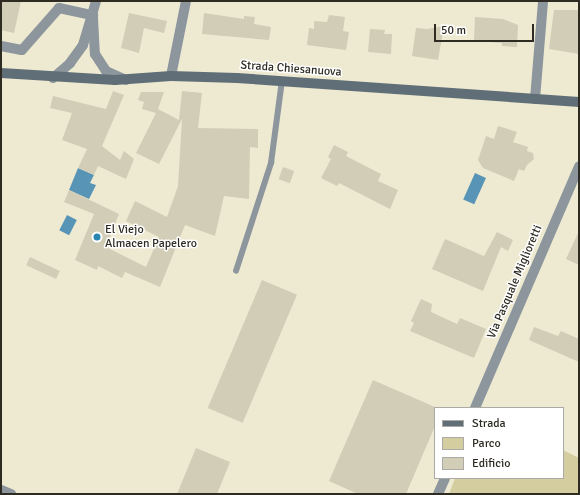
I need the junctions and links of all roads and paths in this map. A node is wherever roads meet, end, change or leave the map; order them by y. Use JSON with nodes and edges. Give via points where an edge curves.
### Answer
{"nodes":[{"id":1,"x":96,"y":1,"type":"edge"},
{"id":2,"x":186,"y":1,"type":"edge"},
{"id":3,"x":543,"y":1,"type":"edge"},
{"id":4,"x":93,"y":15,"type":"junction"},
{"id":5,"x":1,"y":46,"type":"edge"},
{"id":6,"x":1,"y":73,"type":"edge"},
{"id":7,"x":171,"y":76,"type":"junction"},
{"id":8,"x":53,"y":78,"type":"junction"},
{"id":9,"x":126,"y":80,"type":"junction"},
{"id":10,"x":282,"y":81,"type":"junction"},
{"id":11,"x":535,"y":99,"type":"junction"},
{"id":12,"x":579,"y":102,"type":"edge"},
{"id":13,"x":579,"y":166,"type":"edge"},
{"id":14,"x":236,"y":271,"type":"dead end"},
{"id":15,"x":475,"y":407,"type":"edge"},
{"id":16,"x":445,"y":479,"type":"edge"},
{"id":17,"x":1,"y":490,"type":"edge"},
{"id":18,"x":11,"y":494,"type":"edge"},
{"id":19,"x":438,"y":494,"type":"edge"}],
"edges":[{"from":1,"to":4,"type":"street"},
{"from":2,"to":7,"type":"street"},
{"from":3,"to":11,"type":"street"},
{"from":4,"to":5,"type":"street","via":[[59,8],[22,50]]},
{"from":4,"to":8,"type":"street","via":[[83,45],[70,63]]},
{"from":4,"to":9,"type":"street","via":[[95,54],[106,71]]},
{"from":6,"to":8,"type":"main road","name":"Strada Chiesanuova"},
{"from":7,"to":9,"type":"main road","name":"Strada Chiesanuova"},
{"from":7,"to":10,"type":"main road","name":"Strada Chiesanuova"},
{"from":8,"to":9,"type":"main road","name":"Strada Chiesanuova"},
{"from":10,"to":11,"type":"main road","name":"Strada Chiesanuova"},
{"from":10,"to":14,"type":"lane","via":[[272,156]]},
{"from":11,"to":12,"type":"main road","name":"Strada Chiesanuova"},
{"from":13,"to":15,"type":"street","name":"Via Pasquale Miglioretti"},
{"from":16,"to":19,"type":"street"},
{"from":17,"to":18,"type":"street"}]}
